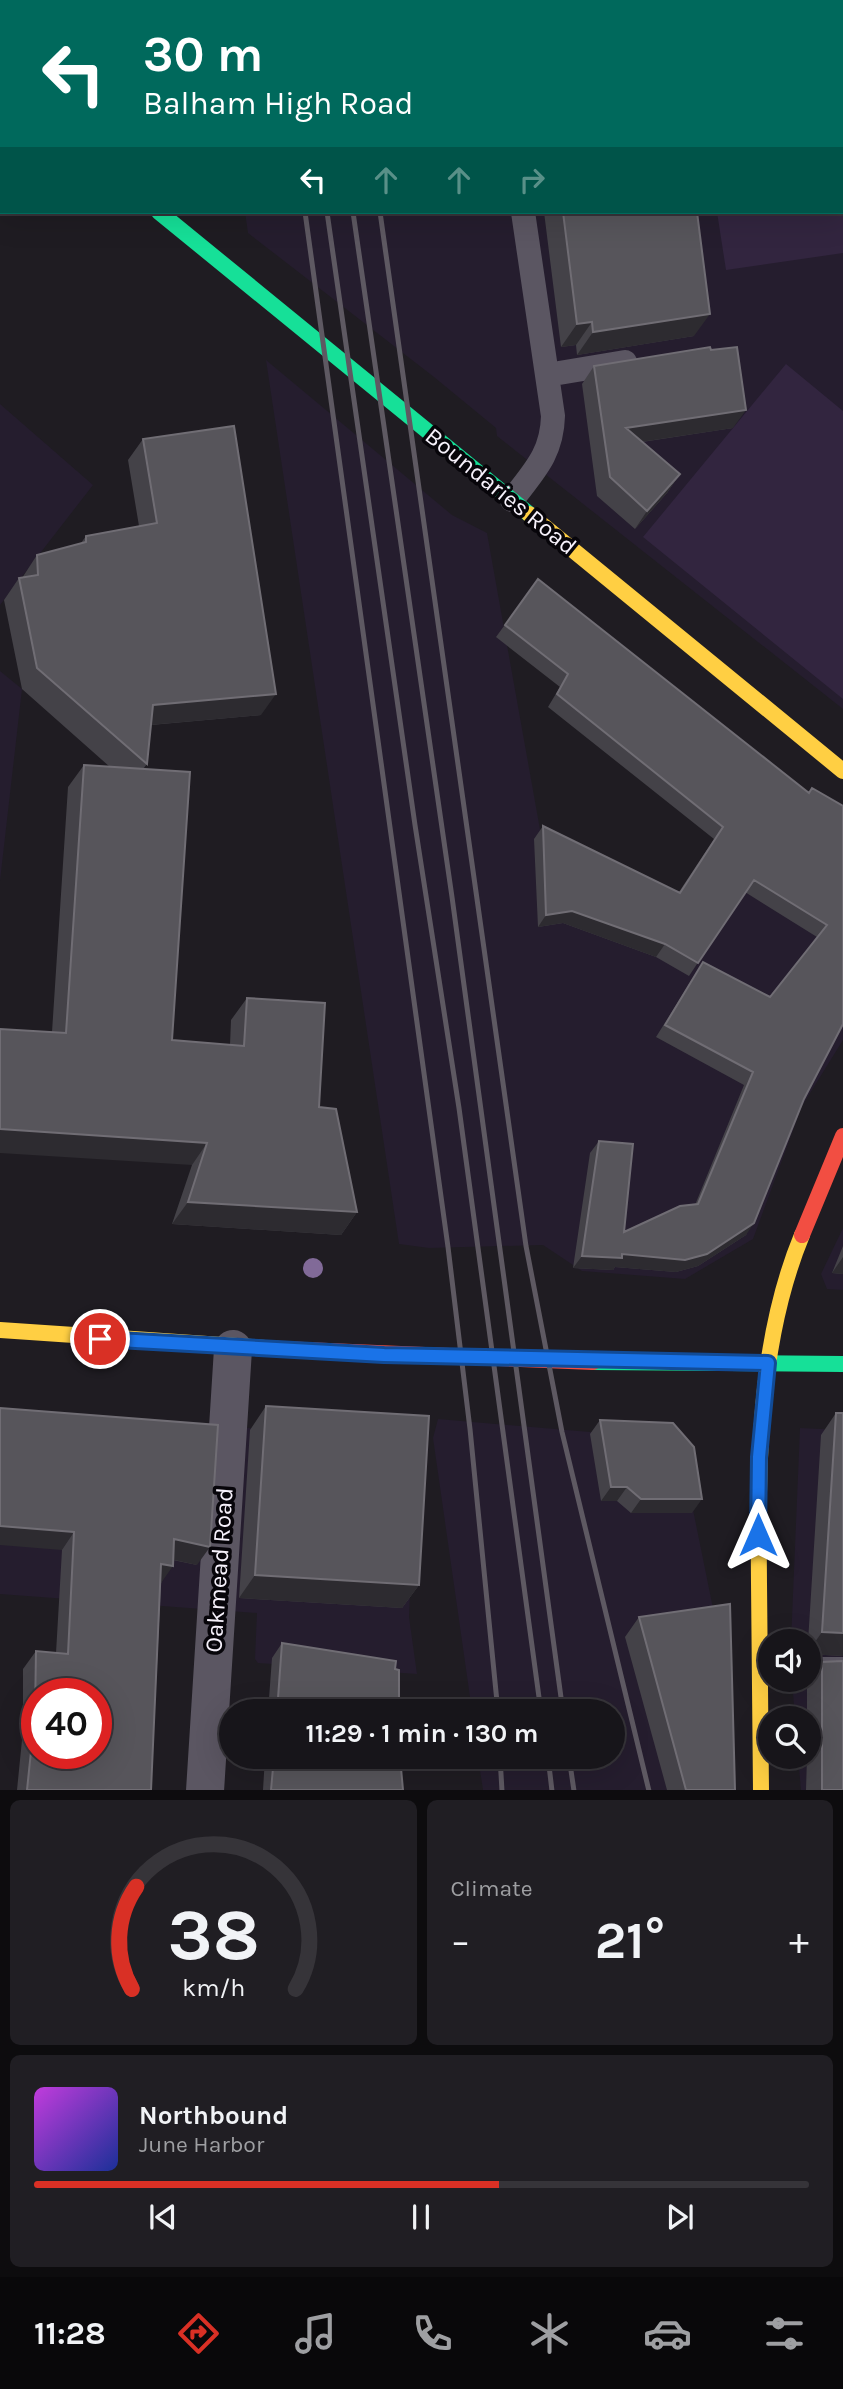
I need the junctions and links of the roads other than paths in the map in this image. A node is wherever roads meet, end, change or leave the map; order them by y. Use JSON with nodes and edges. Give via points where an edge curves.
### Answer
{"nodes":[{"id":1,"x":161,"y":214,"type":"edge"},
{"id":2,"x":523,"y":214,"type":"edge"},
{"id":3,"x":653,"y":357,"type":"edge"},
{"id":4,"x":547,"y":375,"type":"junction"},
{"id":5,"x":512,"y":500,"type":"junction"},
{"id":6,"x":843,"y":771,"type":"edge"},
{"id":7,"x":843,"y":1136,"type":"edge"},
{"id":8,"x":0,"y":1330,"type":"edge"},
{"id":9,"x":233,"y":1349,"type":"junction"},
{"id":10,"x":768,"y":1363,"type":"junction"},
{"id":11,"x":843,"y":1364,"type":"edge"},
{"id":12,"x":764,"y":1629,"type":"edge"},
{"id":13,"x":821,"y":1669,"type":"edge"},
{"id":14,"x":843,"y":1669,"type":"edge"},
{"id":15,"x":764,"y":1692,"type":"edge"},
{"id":16,"x":205,"y":1790,"type":"edge"},
{"id":17,"x":761,"y":1790,"type":"edge"}],
"edges":[{"from":1,"to":5,"type":"main road","name":"Boundaries Road"},
{"from":2,"to":4,"type":"lane"},
{"from":3,"to":4,"type":"lane"},
{"from":4,"to":5,"type":"lane","via":[[553,438]]},
{"from":5,"to":6,"type":"main road","name":"Boundaries Road"},
{"from":7,"to":10,"type":"main road","via":[[785,1276]]},
{"from":8,"to":9,"type":"main road"},
{"from":9,"to":10,"type":"main road"},
{"from":9,"to":16,"type":"street","name":"Oakmead Road"},
{"from":10,"to":11,"type":"main road"},
{"from":10,"to":12,"type":"main road","via":[[758,1478]]},
{"from":13,"to":14,"type":"lane"},
{"from":15,"to":17,"type":"main road"}]}
